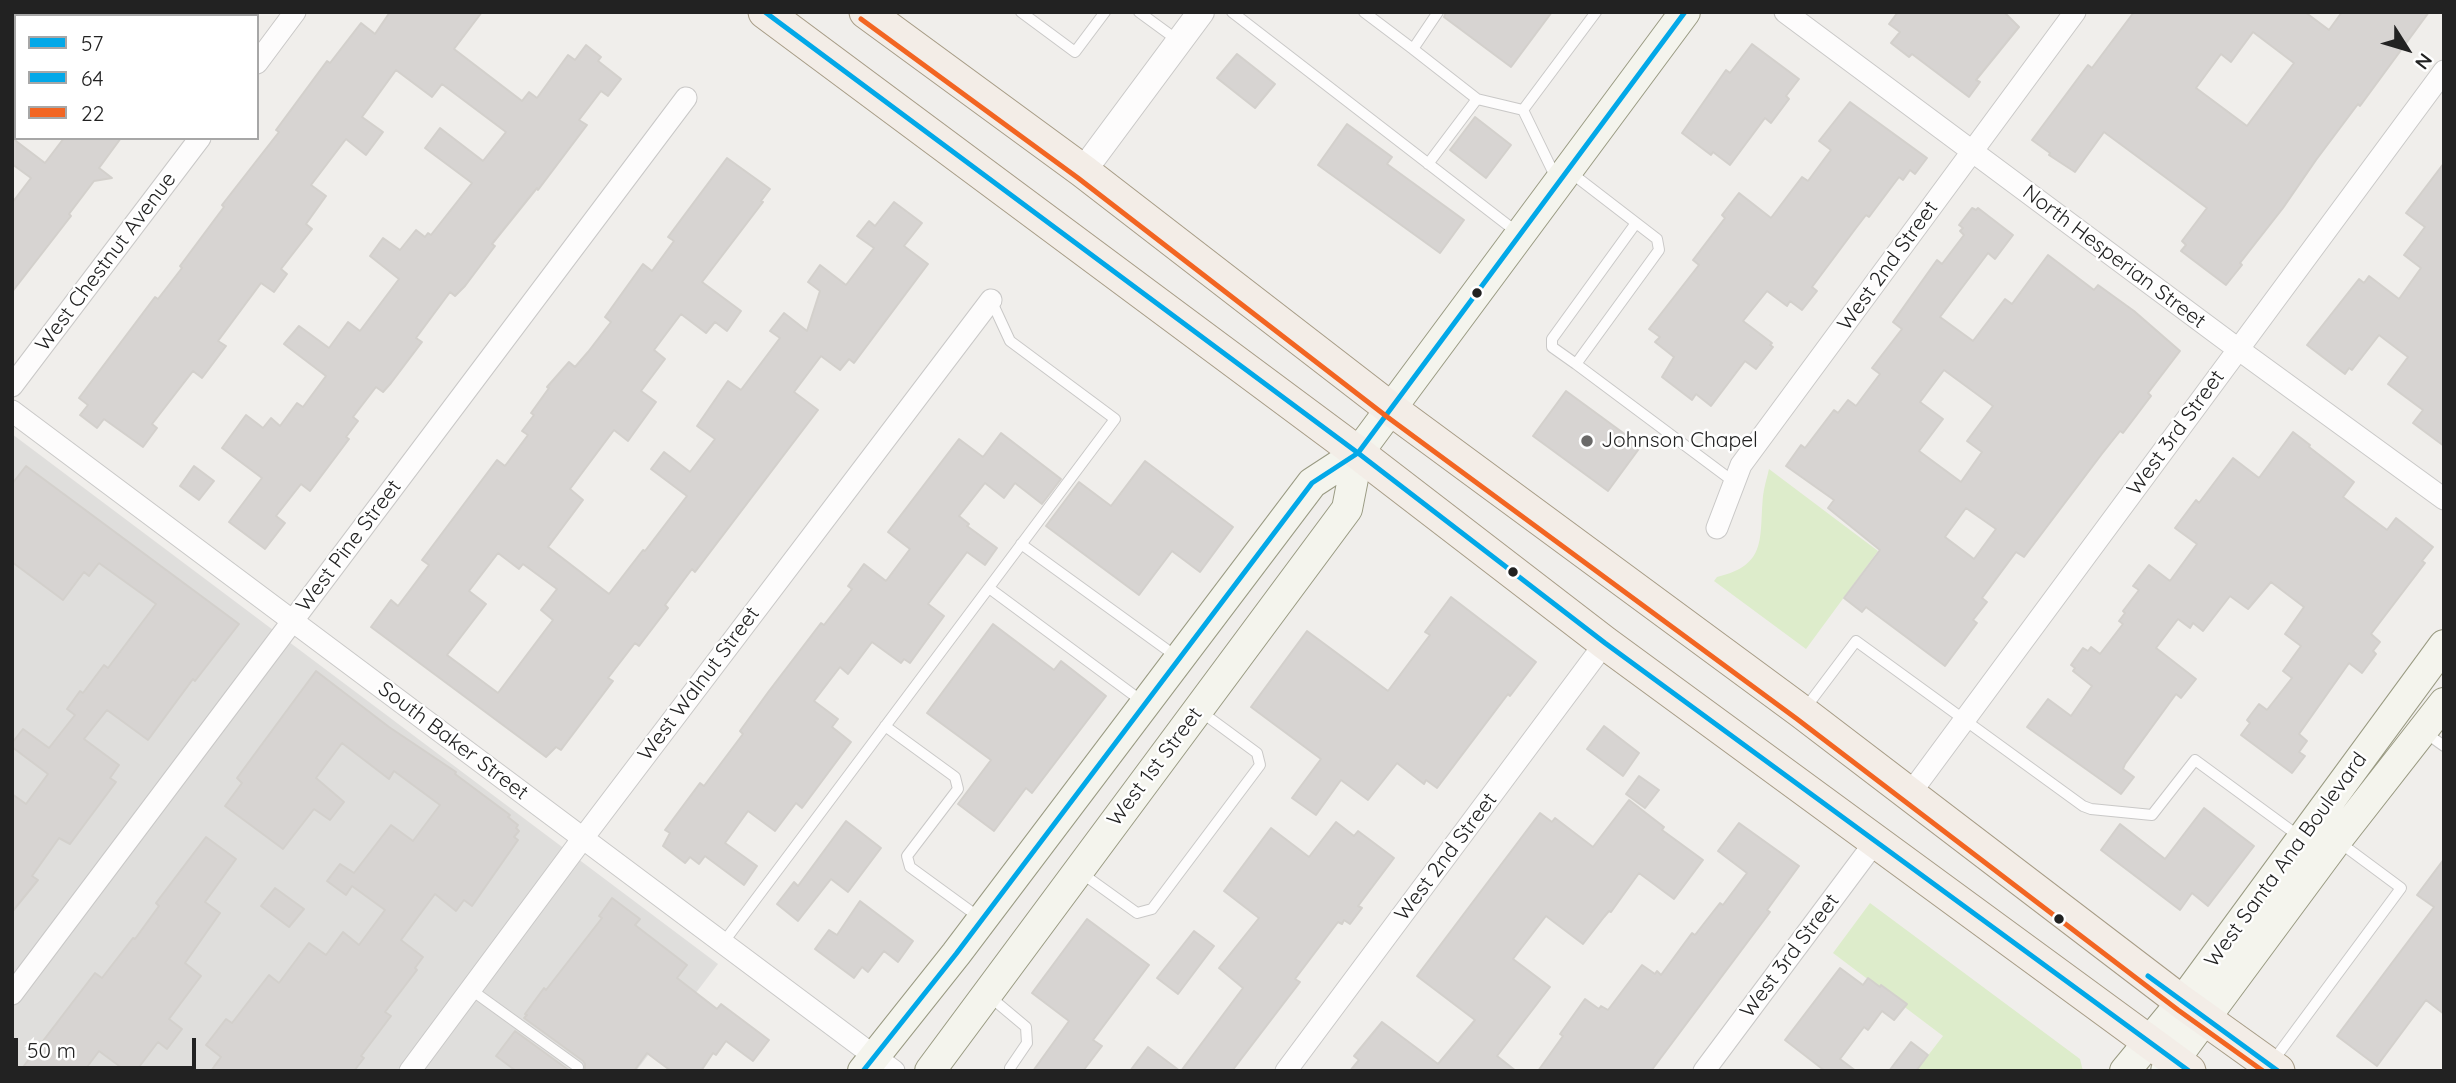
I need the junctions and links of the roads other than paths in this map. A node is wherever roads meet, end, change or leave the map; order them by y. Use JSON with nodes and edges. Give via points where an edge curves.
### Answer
{"nodes":[{"id":1,"x":295,"y":12,"type":"edge"},
{"id":2,"x":765,"y":12,"type":"edge"},
{"id":3,"x":1021,"y":12,"type":"edge"},
{"id":4,"x":1105,"y":12,"type":"edge"},
{"id":5,"x":1139,"y":12,"type":"edge"},
{"id":6,"x":1201,"y":12,"type":"edge"},
{"id":7,"x":1232,"y":12,"type":"edge"},
{"id":8,"x":1364,"y":12,"type":"edge"},
{"id":9,"x":1438,"y":12,"type":"edge"},
{"id":10,"x":1596,"y":12,"type":"edge"},
{"id":11,"x":1685,"y":12,"type":"edge"},
{"id":12,"x":1786,"y":12,"type":"edge"},
{"id":13,"x":2075,"y":12,"type":"edge"},
{"id":14,"x":874,"y":14,"type":"edge"},
{"id":15,"x":1180,"y":42,"type":"junction"},
{"id":16,"x":1413,"y":49,"type":"junction"},
{"id":17,"x":259,"y":60,"type":"edge"},
{"id":18,"x":2444,"y":71,"type":"edge"},
{"id":19,"x":686,"y":98,"type":"dead end"},
{"id":20,"x":1477,"y":99,"type":"junction"},
{"id":21,"x":1523,"y":110,"type":"junction"},
{"id":22,"x":198,"y":140,"type":"edge"},
{"id":23,"x":1972,"y":152,"type":"junction"},
{"id":24,"x":1428,"y":164,"type":"junction"},
{"id":25,"x":1083,"y":172,"type":"junction"},
{"id":26,"x":1563,"y":177,"type":"junction"},
{"id":27,"x":1636,"y":223,"type":"junction"},
{"id":28,"x":1520,"y":235,"type":"junction"},
{"id":29,"x":991,"y":300,"type":"joint"},
{"id":30,"x":2238,"y":349,"type":"junction"},
{"id":31,"x":1576,"y":363,"type":"junction"},
{"id":32,"x":12,"y":386,"type":"edge"},
{"id":33,"x":1391,"y":409,"type":"junction"},
{"id":34,"x":12,"y":411,"type":"edge"},
{"id":35,"x":1358,"y":453,"type":"junction"},
{"id":36,"x":1734,"y":482,"type":"junction"},
{"id":37,"x":2444,"y":499,"type":"edge"},
{"id":38,"x":1717,"y":527,"type":"dead end"},
{"id":39,"x":1021,"y":544,"type":"junction"},
{"id":40,"x":989,"y":588,"type":"junction"},
{"id":41,"x":293,"y":621,"type":"junction"},
{"id":42,"x":1605,"y":643,"type":"junction"},
{"id":43,"x":2444,"y":645,"type":"edge"},
{"id":44,"x":1180,"y":659,"type":"junction"},
{"id":45,"x":2444,"y":703,"type":"edge"},
{"id":46,"x":1145,"y":704,"type":"junction"},
{"id":47,"x":1198,"y":709,"type":"junction"},
{"id":48,"x":1802,"y":712,"type":"junction"},
{"id":49,"x":1964,"y":720,"type":"junction"},
{"id":50,"x":885,"y":726,"type":"junction"},
{"id":51,"x":2433,"y":738,"type":"edge"},
{"id":52,"x":1909,"y":795,"type":"junction"},
{"id":53,"x":583,"y":838,"type":"junction"},
{"id":54,"x":2302,"y":839,"type":"junction"},
{"id":55,"x":2337,"y":840,"type":"junction"},
{"id":56,"x":1875,"y":842,"type":"junction"},
{"id":57,"x":1078,"y":870,"type":"junction"},
{"id":58,"x":982,"y":920,"type":"junction"},
{"id":59,"x":723,"y":943,"type":"junction"},
{"id":60,"x":470,"y":989,"type":"junction"},
{"id":61,"x":12,"y":994,"type":"edge"},
{"id":62,"x":987,"y":994,"type":"junction"},
{"id":63,"x":2193,"y":1010,"type":"junction"},
{"id":64,"x":2169,"y":1061,"type":"edge"},
{"id":65,"x":877,"y":1066,"type":"edge"},
{"id":66,"x":578,"y":1067,"type":"dead end"},
{"id":67,"x":2274,"y":1068,"type":"edge"},
{"id":68,"x":410,"y":1071,"type":"edge"},
{"id":69,"x":930,"y":1071,"type":"edge"},
{"id":70,"x":1010,"y":1071,"type":"edge"},
{"id":71,"x":1286,"y":1071,"type":"edge"},
{"id":72,"x":1704,"y":1071,"type":"edge"},
{"id":73,"x":2125,"y":1071,"type":"edge"}],
"edges":[{"from":1,"to":17,"type":"street"},
{"from":2,"to":35,"type":"main road"},
{"from":3,"to":4,"type":"lane","via":[[1075,52]]},
{"from":5,"to":15,"type":"lane"},
{"from":6,"to":15,"type":"street"},
{"from":7,"to":24,"type":"lane"},
{"from":8,"to":16,"type":"lane"},
{"from":9,"to":16,"type":"lane"},
{"from":10,"to":21,"type":"lane"},
{"from":11,"to":26,"type":"main road","name":"West 1st Street"},
{"from":12,"to":23,"type":"street","name":"North Hesperian Street"},
{"from":13,"to":23,"type":"street","name":"West 2nd Street"},
{"from":14,"to":25,"type":"main road"},
{"from":15,"to":25,"type":"street"},
{"from":16,"to":20,"type":"lane"},
{"from":18,"to":30,"type":"street","name":"West 3rd Street"},
{"from":19,"to":41,"type":"street","name":"West Pine Street"},
{"from":20,"to":21,"type":"lane"},
{"from":20,"to":24,"type":"lane"},
{"from":21,"to":26,"type":"lane"},
{"from":22,"to":32,"type":"street","name":"West Chestnut Avenue"},
{"from":23,"to":30,"type":"street","name":"North Hesperian Street"},
{"from":23,"to":36,"type":"street","name":"West 2nd Street","via":[[1741,465]]},
{"from":24,"to":28,"type":"lane"},
{"from":25,"to":33,"type":"main road"},
{"from":26,"to":27,"type":"lane"},
{"from":26,"to":28,"type":"main road","name":"West 1st Street"},
{"from":27,"to":31,"type":"lane","via":[[1657,239],[1659,250]]},
{"from":27,"to":31,"type":"lane","via":[[1552,339],[1552,347]]},
{"from":28,"to":33,"type":"main road","name":"West 1st Street"},
{"from":29,"to":39,"type":"lane","via":[[1010,341],[1115,419]]},
{"from":29,"to":53,"type":"street","name":"West Walnut Street"},
{"from":30,"to":37,"type":"street","name":"North Hesperian Street"},
{"from":30,"to":49,"type":"street","name":"West 3rd Street"},
{"from":31,"to":36,"type":"lane"},
{"from":33,"to":35,"type":"main road","name":"West 1st Street"},
{"from":33,"to":48,"type":"main road"},
{"from":34,"to":41,"type":"street","name":"South Baker Street"},
{"from":35,"to":42,"type":"main road"},
{"from":35,"to":44,"type":"main road","name":"West 1st Street","via":[[1312,483]]},
{"from":35,"to":47,"type":"main road","name":"West 1st Street","via":[[1347,509]]},
{"from":36,"to":38,"type":"street","name":"West 2nd Street"},
{"from":39,"to":40,"type":"lane"},
{"from":39,"to":44,"type":"lane"},
{"from":40,"to":46,"type":"lane"},
{"from":40,"to":50,"type":"lane"},
{"from":41,"to":53,"type":"street","name":"South Baker Street"},
{"from":41,"to":61,"type":"street","name":"West Pine Street"},
{"from":42,"to":56,"type":"main road"},
{"from":42,"to":71,"type":"street","name":"West 2nd Street"},
{"from":43,"to":54,"type":"main road","name":"West Santa Ana Boulevard"},
{"from":44,"to":46,"type":"main road","name":"West 1st Street"},
{"from":45,"to":51,"type":"main road","name":"West Santa Ana Boulevard"},
{"from":46,"to":58,"type":"main road","name":"West 1st Street"},
{"from":47,"to":57,"type":"main road","name":"West 1st Street"},
{"from":47,"to":57,"type":"lane","via":[[1257,753],[1260,765],[1152,909],[1138,913]]},
{"from":48,"to":49,"type":"lane","via":[[1856,641]]},
{"from":48,"to":52,"type":"main road"},
{"from":49,"to":52,"type":"street","name":"West 3rd Street"},
{"from":49,"to":54,"type":"lane","via":[[2091,809],[2152,815],[2195,760]]},
{"from":50,"to":58,"type":"lane","via":[[956,777],[958,789],[907,856],[910,867]]},
{"from":50,"to":59,"type":"lane"},
{"from":51,"to":55,"type":"main road","name":"West Santa Ana Boulevard"},
{"from":52,"to":63,"type":"main road"},
{"from":53,"to":59,"type":"street","name":"South Baker Street"},
{"from":53,"to":60,"type":"street","name":"West Walnut Street"},
{"from":54,"to":63,"type":"main road","name":"West Santa Ana Boulevard"},
{"from":55,"to":63,"type":"main road","name":"West Santa Ana Boulevard"},
{"from":55,"to":67,"type":"lane","via":[[2400,888]]},
{"from":56,"to":64,"type":"main road"},
{"from":56,"to":72,"type":"street","name":"West 3rd Street"},
{"from":57,"to":62,"type":"main road","name":"West 1st Street"},
{"from":58,"to":65,"type":"main road","name":"West 1st Street"},
{"from":59,"to":65,"type":"street","name":"South Baker Street"},
{"from":60,"to":66,"type":"lane"},
{"from":60,"to":68,"type":"street","name":"West Walnut Street"},
{"from":62,"to":69,"type":"main road","name":"West 1st Street"},
{"from":62,"to":70,"type":"lane","via":[[1026,1027],[1027,1043]]},
{"from":63,"to":64,"type":"main road","name":"West Santa Ana Boulevard"},
{"from":63,"to":67,"type":"main road"},
{"from":64,"to":73,"type":"main road","name":"West Santa Ana Boulevard"}]}
